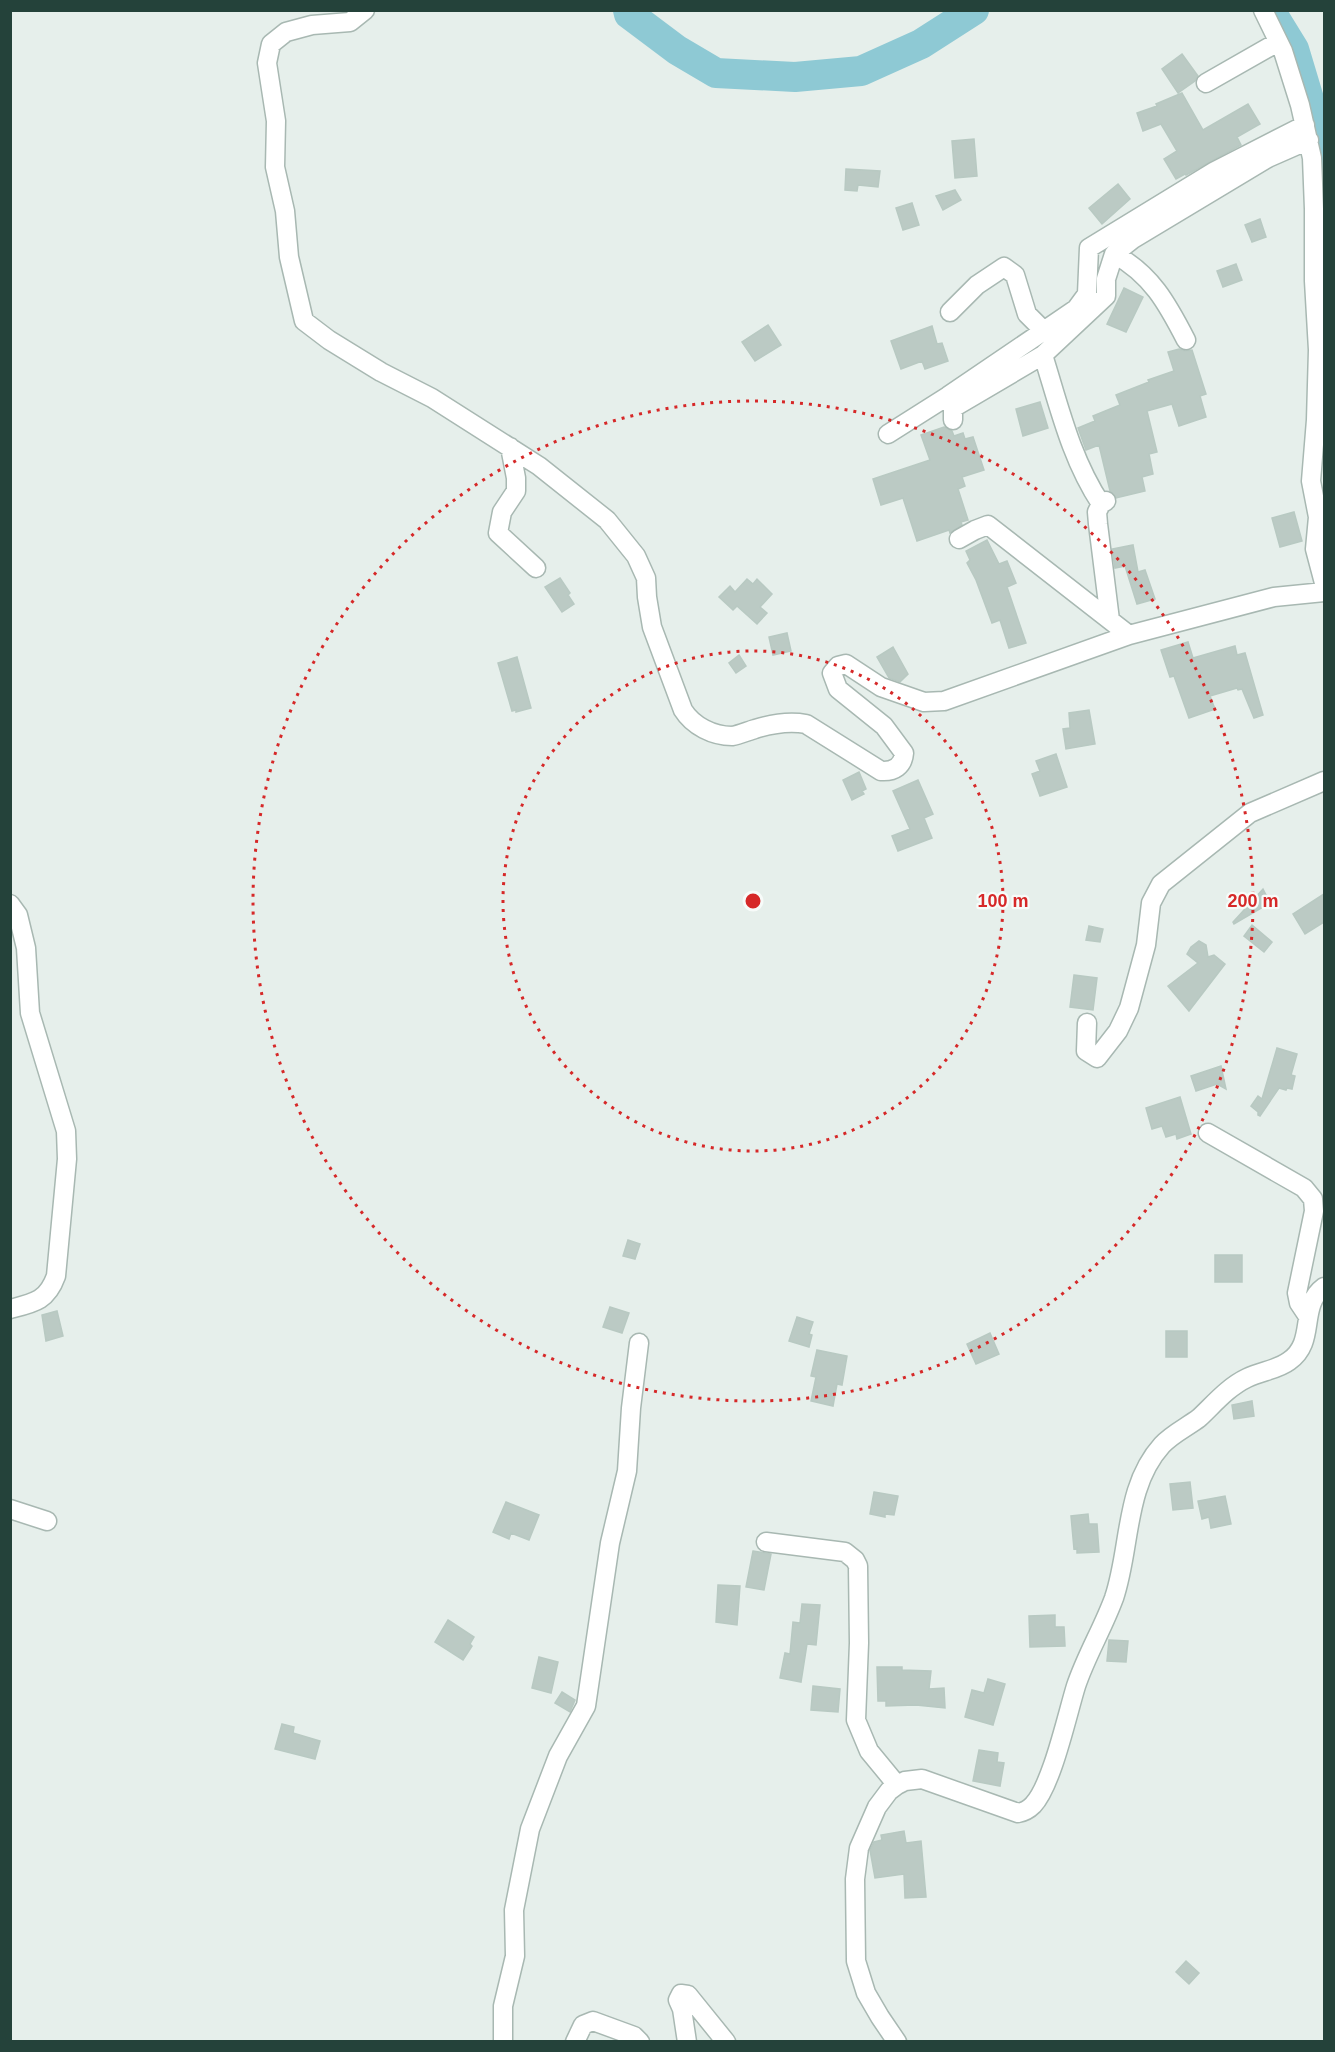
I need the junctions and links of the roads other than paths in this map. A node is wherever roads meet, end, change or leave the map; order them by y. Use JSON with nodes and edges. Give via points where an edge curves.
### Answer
{"nodes":[{"id":1,"x":365,"y":10,"type":"edge"},
{"id":2,"x":1263,"y":10,"type":"edge"},
{"id":3,"x":1278,"y":42,"type":"junction"},
{"id":4,"x":1206,"y":83,"type":"dead end"},
{"id":5,"x":1307,"y":132,"type":"junction"},
{"id":6,"x":1114,"y":254,"type":"junction"},
{"id":7,"x":950,"y":312,"type":"dead end"},
{"id":8,"x":1043,"y":330,"type":"junction"},
{"id":9,"x":1185,"y":340,"type":"dead end"},
{"id":10,"x":1044,"y":355,"type":"junction"},
{"id":11,"x":953,"y":420,"type":"dead end"},
{"id":12,"x":888,"y":434,"type":"dead end"},
{"id":13,"x":510,"y":447,"type":"junction"},
{"id":14,"x":959,"y":539,"type":"dead end"},
{"id":15,"x":536,"y":568,"type":"dead end"},
{"id":16,"x":1324,"y":583,"type":"edge"},
{"id":17,"x":1324,"y":592,"type":"edge"},
{"id":18,"x":1110,"y":620,"type":"junction"},
{"id":19,"x":1129,"y":635,"type":"junction"},
{"id":20,"x":1324,"y":781,"type":"edge"},
{"id":21,"x":10,"y":904,"type":"edge"},
{"id":22,"x":18,"y":949,"type":"edge"},
{"id":23,"x":1087,"y":1023,"type":"dead end"},
{"id":24,"x":1208,"y":1133,"type":"dead end"},
{"id":25,"x":1324,"y":1287,"type":"edge"},
{"id":26,"x":10,"y":1309,"type":"edge"},
{"id":27,"x":1307,"y":1315,"type":"junction"},
{"id":28,"x":639,"y":1343,"type":"dead end"},
{"id":29,"x":10,"y":1509,"type":"edge"},
{"id":30,"x":47,"y":1521,"type":"dead end"},
{"id":31,"x":766,"y":1542,"type":"dead end"},
{"id":32,"x":897,"y":1785,"type":"junction"},
{"id":33,"x":503,"y":2042,"type":"edge"},
{"id":34,"x":575,"y":2042,"type":"edge"},
{"id":35,"x":640,"y":2042,"type":"edge"},
{"id":36,"x":687,"y":2042,"type":"edge"},
{"id":37,"x":726,"y":2042,"type":"edge"},
{"id":38,"x":897,"y":2042,"type":"edge"}],
"edges":[{"from":1,"to":13,"type":"street","via":[[350,22],[286,32],[271,44],[267,63],[276,121],[275,167],[304,321],[372,367],[432,398]]},
{"from":2,"to":3,"type":"street"},
{"from":3,"to":4,"type":"street"},
{"from":3,"to":5,"type":"street"},
{"from":5,"to":6,"type":"street"},
{"from":5,"to":8,"type":"street","via":[[1215,171],[1089,248],[1087,294],[1076,309]]},
{"from":5,"to":16,"type":"street","via":[[1312,158],[1318,350],[1311,481],[1318,517],[1315,549]]},
{"from":6,"to":9,"type":"street","via":[[1151,283],[1169,307]]},
{"from":6,"to":10,"type":"street","via":[[1106,279],[1106,296]]},
{"from":7,"to":8,"type":"street","via":[[977,285],[1004,267],[1015,275],[1027,314]]},
{"from":8,"to":12,"type":"street"},
{"from":10,"to":11,"type":"street","via":[[953,408]]},
{"from":10,"to":18,"type":"street","via":[[1067,434],[1087,483],[1104,502],[1098,512],[1098,524]]},
{"from":13,"to":15,"type":"street","via":[[516,491],[502,512],[498,533]]},
{"from":13,"to":19,"type":"street","via":[[608,520],[636,556],[646,578],[652,627],[683,710],[698,726],[717,734],[733,736],[768,725],[806,724],[888,772],[904,761],[904,753],[884,726],[838,689],[832,673],[838,666],[846,664],[881,687],[934,702]]},
{"from":14,"to":18,"type":"street","via":[[988,525]]},
{"from":17,"to":19,"type":"street","via":[[1274,597]]},
{"from":18,"to":19,"type":"street"},
{"from":20,"to":23,"type":"street","via":[[1250,813],[1161,884],[1150,903],[1146,945],[1129,1008],[1118,1032],[1097,1058],[1086,1051]]},
{"from":21,"to":22,"type":"street","via":[[18,915]]},
{"from":22,"to":26,"type":"street","via":[[30,1013],[66,1131],[67,1159],[56,1276],[37,1303]]},
{"from":24,"to":27,"type":"street","via":[[1304,1188],[1313,1199],[1297,1293]]},
{"from":25,"to":27,"type":"street","via":[[1315,1294]]},
{"from":27,"to":32,"type":"street","via":[[1307,1333],[1301,1350],[1289,1361],[1245,1379],[1163,1443],[1150,1460],[1133,1503],[1114,1598],[1077,1683],[1048,1777],[1034,1804],[1017,1813],[922,1779]]},
{"from":28,"to":33,"type":"street","via":[[627,1471],[610,1543],[586,1706],[558,1756],[530,1829],[514,1910],[516,1956],[503,2006]]},
{"from":29,"to":30,"type":"street"},
{"from":31,"to":32,"type":"street","via":[[845,1552],[858,1566],[856,1720],[869,1751]]},
{"from":32,"to":38,"type":"street","via":[[877,1807],[859,1848],[855,1888],[856,1961],[860,1976]]},
{"from":34,"to":35,"type":"street","via":[[583,2025],[593,2021],[634,2036]]},
{"from":36,"to":37,"type":"street","via":[[678,2000],[681,1994],[688,1995]]}]}
